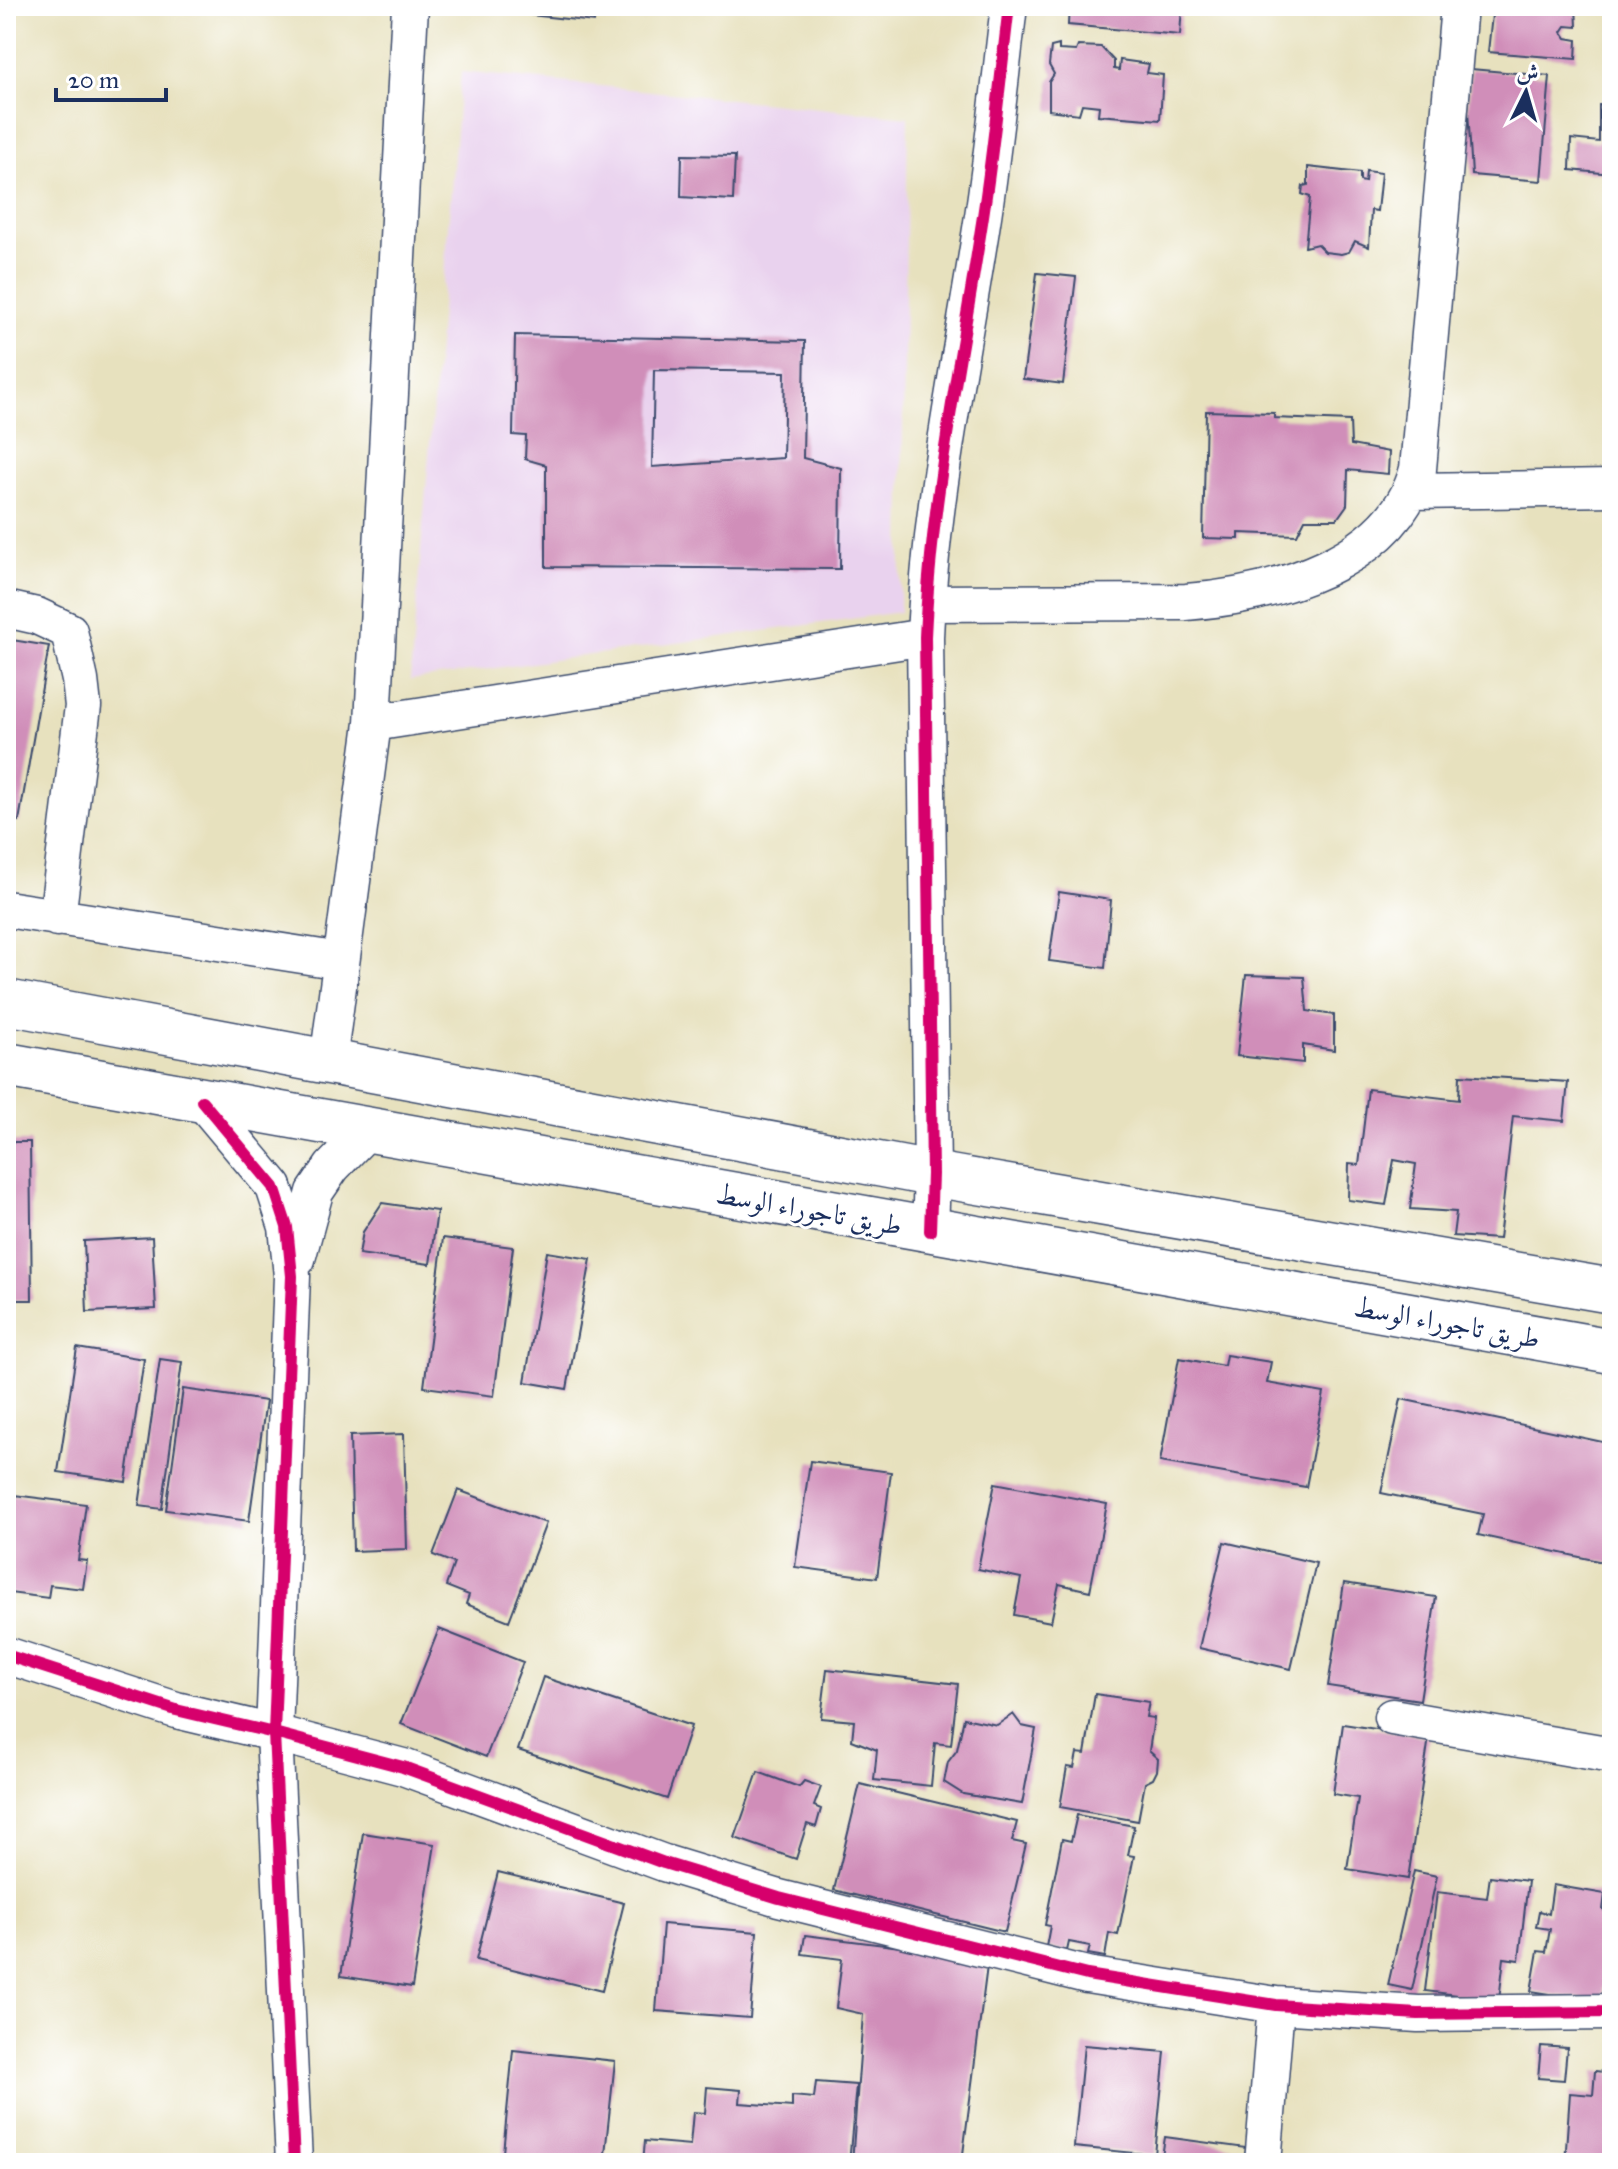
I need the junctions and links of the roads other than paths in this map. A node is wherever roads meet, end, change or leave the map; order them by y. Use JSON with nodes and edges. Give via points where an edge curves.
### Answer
{"nodes":[{"id":1,"x":410,"y":6,"type":"edge"},
{"id":2,"x":1009,"y":6,"type":"edge"},
{"id":3,"x":1459,"y":6,"type":"edge"},
{"id":4,"x":1612,"y":488,"type":"edge"},
{"id":5,"x":1412,"y":491,"type":"junction"},
{"id":6,"x":6,"y":609,"type":"edge"},
{"id":7,"x":926,"y":620,"type":"junction"},
{"id":8,"x":373,"y":723,"type":"junction"},
{"id":9,"x":6,"y":909,"type":"edge"},
{"id":10,"x":57,"y":918,"type":"junction"},
{"id":11,"x":341,"y":961,"type":"junction"},
{"id":12,"x":6,"y":1002,"type":"edge"},
{"id":13,"x":328,"y":1062,"type":"junction"},
{"id":14,"x":6,"y":1065,"type":"edge"},
{"id":15,"x":202,"y":1101,"type":"junction"},
{"id":16,"x":367,"y":1131,"type":"junction"},
{"id":17,"x":932,"y":1174,"type":"junction"},
{"id":18,"x":930,"y":1231,"type":"junction"},
{"id":19,"x":292,"y":1276,"type":"junction"},
{"id":20,"x":1612,"y":1291,"type":"edge"},
{"id":21,"x":1612,"y":1351,"type":"edge"},
{"id":22,"x":6,"y":1655,"type":"edge"},
{"id":23,"x":1392,"y":1717,"type":"dead end"},
{"id":24,"x":274,"y":1733,"type":"junction"},
{"id":25,"x":1612,"y":1755,"type":"edge"},
{"id":26,"x":1276,"y":2005,"type":"junction"},
{"id":27,"x":1612,"y":2012,"type":"edge"},
{"id":28,"x":294,"y":2163,"type":"edge"},
{"id":29,"x":1263,"y":2163,"type":"edge"}],
"edges":[{"from":1,"to":8,"type":"street"},
{"from":2,"to":7,"type":"street","via":[[982,226],[936,501]]},
{"from":3,"to":5,"type":"street","via":[[1423,430]]},
{"from":4,"to":5,"type":"street"},
{"from":5,"to":7,"type":"street","via":[[1376,536],[1344,559],[1267,591],[1226,599]]},
{"from":6,"to":10,"type":"street","via":[[69,631],[80,680],[83,706]]},
{"from":7,"to":8,"type":"street"},
{"from":7,"to":17,"type":"street"},
{"from":8,"to":11,"type":"street"},
{"from":9,"to":10,"type":"street"},
{"from":10,"to":11,"type":"street"},
{"from":11,"to":13,"type":"street"},
{"from":12,"to":13,"type":"main road"},
{"from":13,"to":17,"type":"main road"},
{"from":14,"to":15,"type":"main road","name":"طريق تاجوراء الوسط"},
{"from":15,"to":16,"type":"main road","name":"طريق تاجوراء الوسط"},
{"from":15,"to":19,"type":"street","via":[[274,1187],[287,1227]]},
{"from":16,"to":18,"type":"main road","name":"طريق تاجوراء الوسط"},
{"from":16,"to":19,"type":"street","via":[[315,1192]]},
{"from":17,"to":18,"type":"street"},
{"from":17,"to":20,"type":"main road"},
{"from":18,"to":21,"type":"main road","name":"طريق تاجوراء الوسط"},
{"from":19,"to":24,"type":"street"},
{"from":22,"to":24,"type":"street","via":[[176,1710]]},
{"from":23,"to":25,"type":"street"},
{"from":24,"to":26,"type":"street","via":[[403,1767],[664,1863],[779,1898],[1087,1975]]},
{"from":24,"to":28,"type":"street"},
{"from":26,"to":27,"type":"street","via":[[1418,2014]]},
{"from":26,"to":29,"type":"street"}]}
